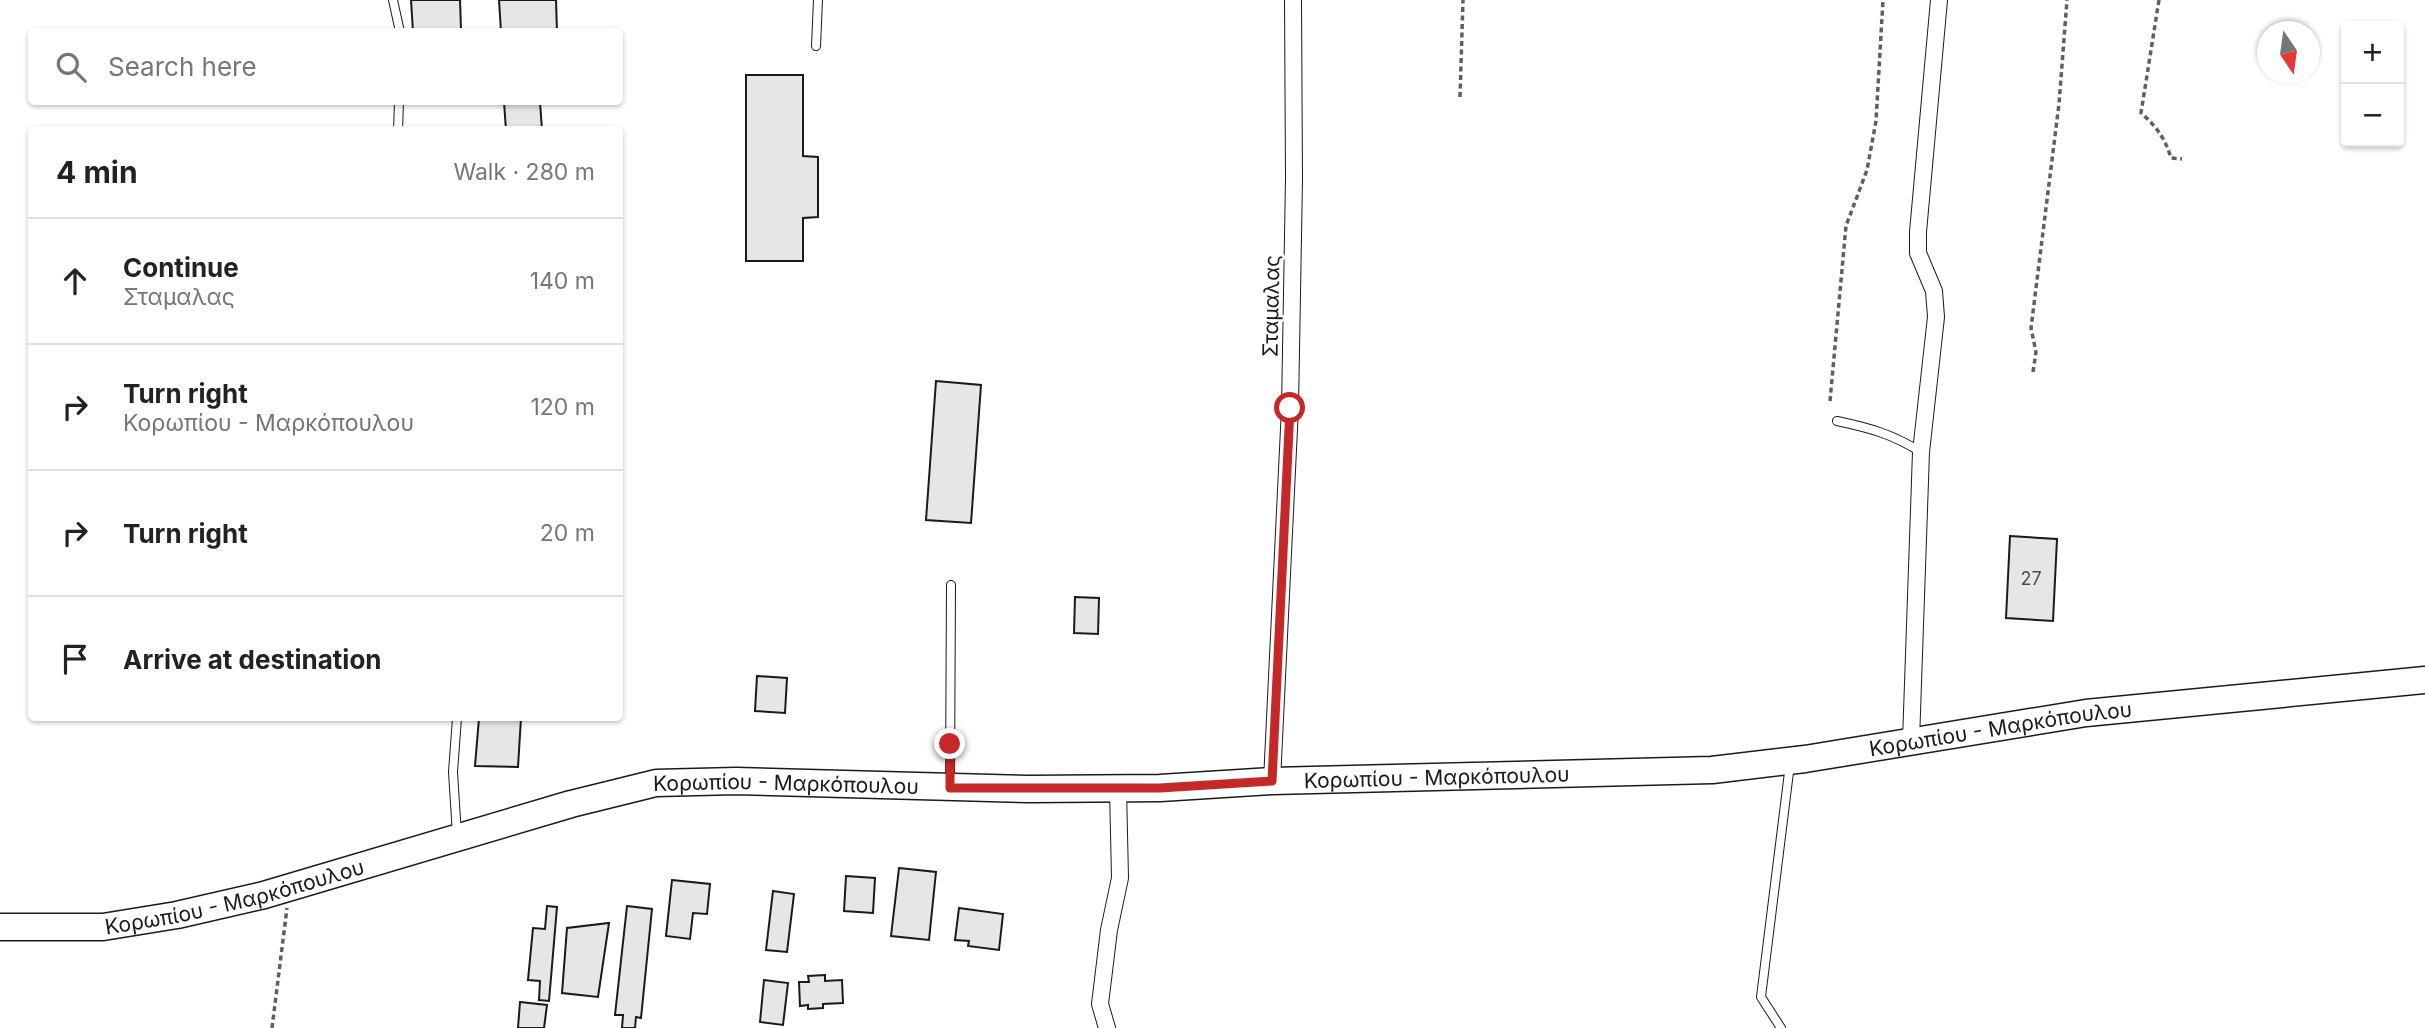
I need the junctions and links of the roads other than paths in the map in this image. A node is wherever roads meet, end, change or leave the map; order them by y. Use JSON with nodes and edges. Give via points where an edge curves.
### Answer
{"nodes":[{"id":1,"x":393,"y":0,"type":"edge"},
{"id":2,"x":818,"y":0,"type":"edge"},
{"id":3,"x":1293,"y":0,"type":"edge"},
{"id":4,"x":1939,"y":0,"type":"edge"},
{"id":5,"x":399,"y":28,"type":"edge"},
{"id":6,"x":816,"y":46,"type":"dead end"},
{"id":7,"x":399,"y":105,"type":"edge"},
{"id":8,"x":398,"y":126,"type":"edge"},
{"id":9,"x":1837,"y":421,"type":"dead end"},
{"id":10,"x":1921,"y":452,"type":"junction"},
{"id":11,"x":951,"y":585,"type":"dead end"},
{"id":12,"x":2425,"y":680,"type":"edge"},
{"id":13,"x":457,"y":721,"type":"edge"},
{"id":14,"x":1911,"y":741,"type":"junction"},
{"id":15,"x":1790,"y":761,"type":"junction"},
{"id":16,"x":1272,"y":781,"type":"junction"},
{"id":17,"x":950,"y":788,"type":"junction"},
{"id":18,"x":1118,"y":789,"type":"junction"},
{"id":19,"x":457,"y":838,"type":"junction"},
{"id":20,"x":0,"y":927,"type":"edge"},
{"id":21,"x":1107,"y":1028,"type":"edge"},
{"id":22,"x":1780,"y":1028,"type":"edge"}],
"edges":[{"from":1,"to":5,"type":"lane"},
{"from":2,"to":6,"type":"lane"},
{"from":3,"to":16,"type":"street","name":"Σταμαλας","via":[[1290,408]]},
{"from":4,"to":10,"type":"street","via":[[1918,232],[1918,253],[1934,291],[1936,317]]},
{"from":7,"to":8,"type":"lane"},
{"from":9,"to":10,"type":"lane","via":[[1876,429]]},
{"from":10,"to":14,"type":"street"},
{"from":11,"to":17,"type":"lane"},
{"from":12,"to":14,"type":"main road","name":"Κορωπίου - Μαρκόπουλου","via":[[2086,713]]},
{"from":13,"to":19,"type":"lane","via":[[453,772]]},
{"from":14,"to":15,"type":"main road","name":"Κορωπίου - Μαρκόπουλου"},
{"from":15,"to":16,"type":"main road","name":"Κορωπίου - Μαρκόπουλου","via":[[1712,770]]},
{"from":15,"to":22,"type":"lane","via":[[1761,997]]},
{"from":16,"to":18,"type":"main road","name":"Κορωπίου - Μαρκόπουλου"},
{"from":17,"to":18,"type":"main road","name":"Κορωπίου - Μαρκόπουλου"},
{"from":17,"to":19,"type":"main road","name":"Κορωπίου - Μαρκόπουλου","via":[[656,783]]},
{"from":18,"to":21,"type":"street","via":[[1120,878],[1100,1004]]},
{"from":19,"to":20,"type":"main road","name":"Κορωπίου - Μαρκόπουλου","via":[[289,888],[177,915],[103,927]]}]}
